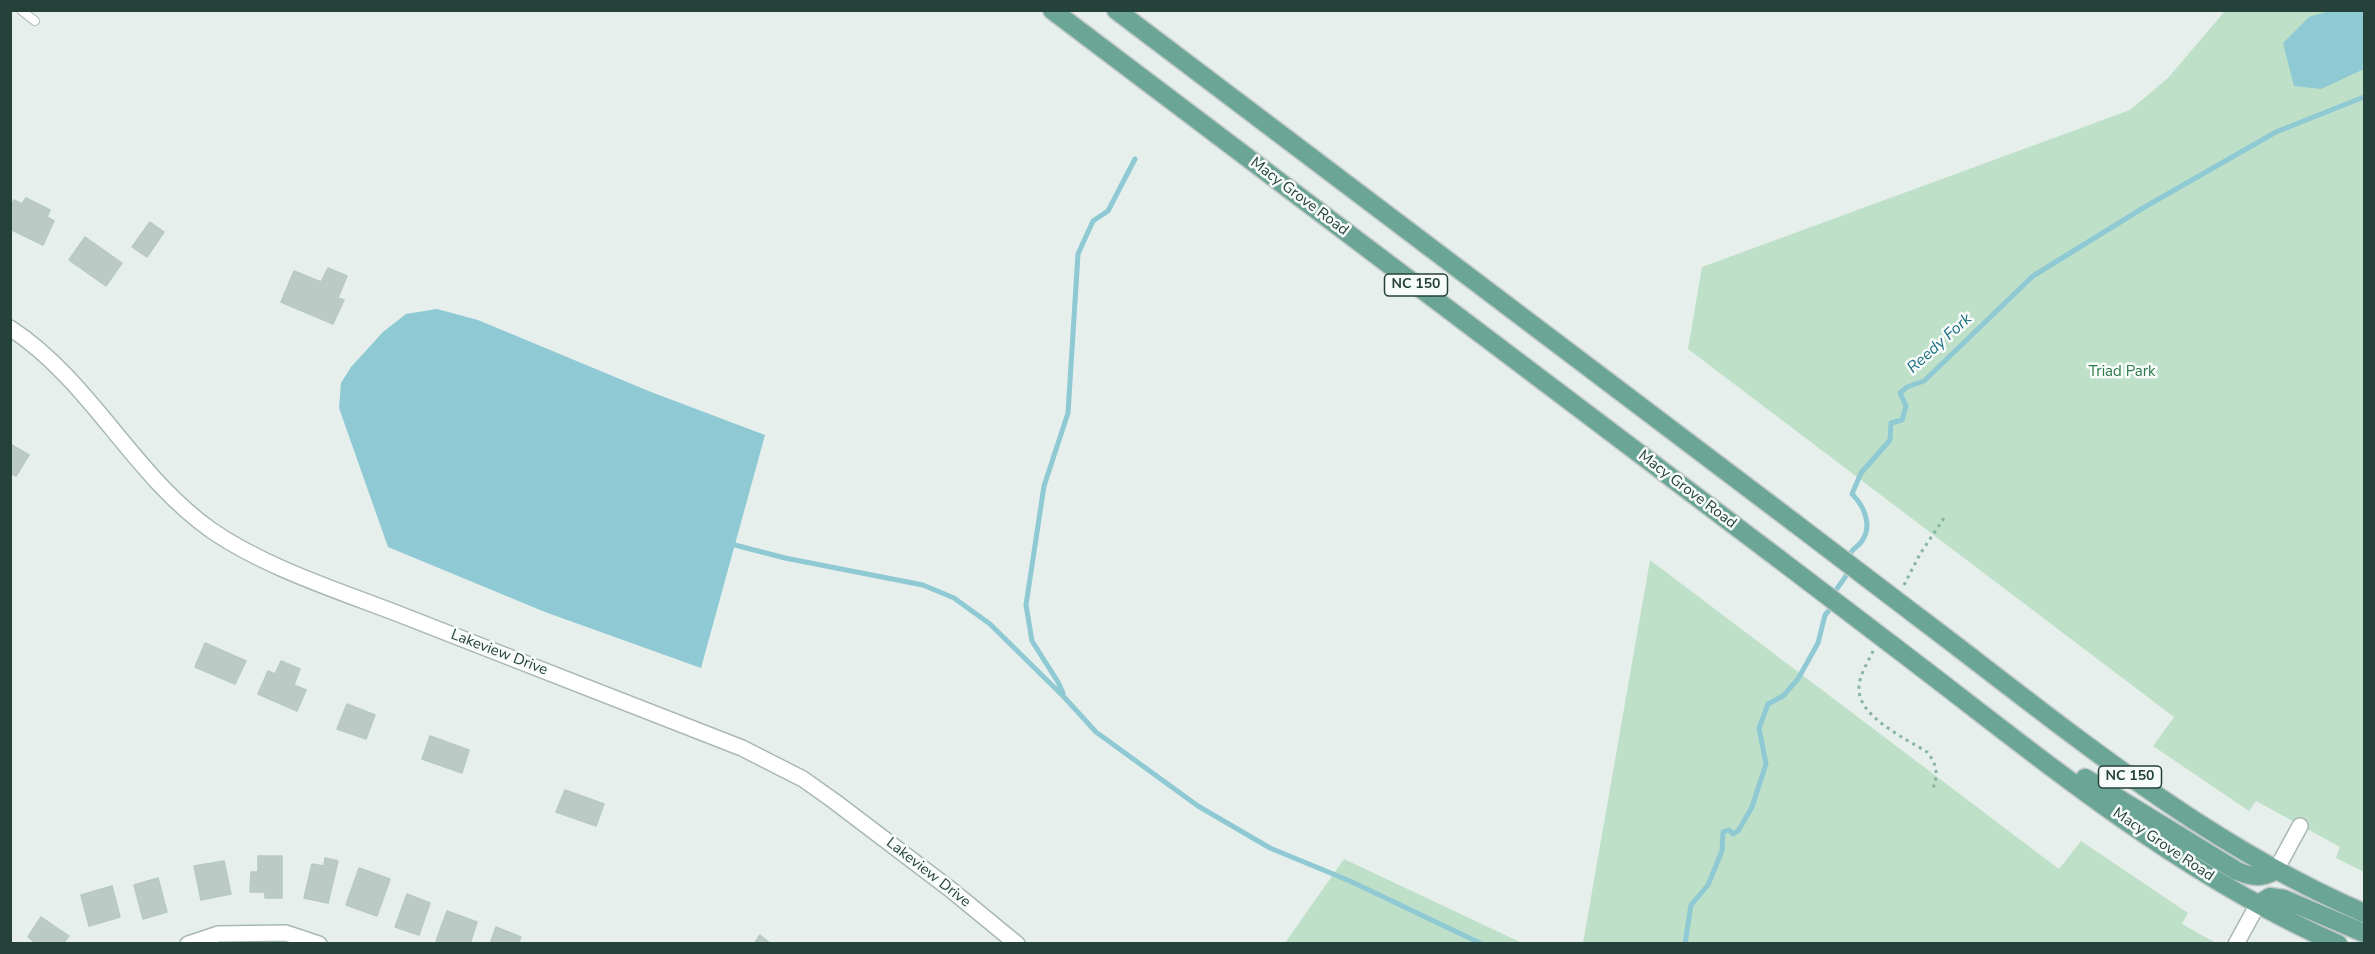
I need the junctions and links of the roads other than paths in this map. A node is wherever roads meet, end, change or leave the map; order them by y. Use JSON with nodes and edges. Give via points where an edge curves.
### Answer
{"nodes":[{"id":1,"x":21,"y":10,"type":"edge"},
{"id":2,"x":1052,"y":10,"type":"edge"},
{"id":3,"x":1103,"y":10,"type":"edge"},
{"id":4,"x":1116,"y":10,"type":"edge"},
{"id":5,"x":35,"y":21,"type":"dead end"},
{"id":6,"x":1144,"y":32,"type":"junction"},
{"id":7,"x":10,"y":328,"type":"edge"},
{"id":8,"x":1997,"y":724,"type":"junction"},
{"id":9,"x":2300,"y":826,"type":"dead end"},
{"id":10,"x":2276,"y":870,"type":"junction"},
{"id":11,"x":2258,"y":904,"type":"junction"},
{"id":12,"x":2364,"y":913,"type":"edge"},
{"id":13,"x":2364,"y":933,"type":"edge"},
{"id":14,"x":188,"y":944,"type":"edge"},
{"id":15,"x":319,"y":944,"type":"edge"},
{"id":16,"x":1017,"y":944,"type":"edge"},
{"id":17,"x":2236,"y":944,"type":"edge"},
{"id":18,"x":2337,"y":944,"type":"edge"}],
"edges":[{"from":1,"to":5,"type":"lane"},
{"from":2,"to":8,"type":"main road","name":"Macy Grove Road","number":"NC 150","bridge":true},
{"from":3,"to":6,"type":"main road"},
{"from":4,"to":6,"type":"main road","number":"NC 150"},
{"from":6,"to":10,"type":"main road","number":"NC 150","bridge":true,"via":[[2165,802]]},
{"from":7,"to":16,"type":"street","name":"Lakeview Drive","via":[[76,385],[164,489],[211,530],[264,560],[742,748],[803,779]]},
{"from":8,"to":10,"type":"main road","via":[[2237,871],[2260,877]]},
{"from":8,"to":11,"type":"main road","name":"Macy Grove Road","number":"NC 150","via":[[2151,839]]},
{"from":9,"to":10,"type":"street"},
{"from":10,"to":12,"type":"main road","number":"NC 150"},
{"from":11,"to":13,"type":"main road","via":[[2270,897],[2284,898]]},
{"from":11,"to":17,"type":"street"},
{"from":11,"to":18,"type":"main road","name":"Macy Grove Road","number":"NC 150"},
{"from":14,"to":15,"type":"street","via":[[218,934],[286,933]]}]}
